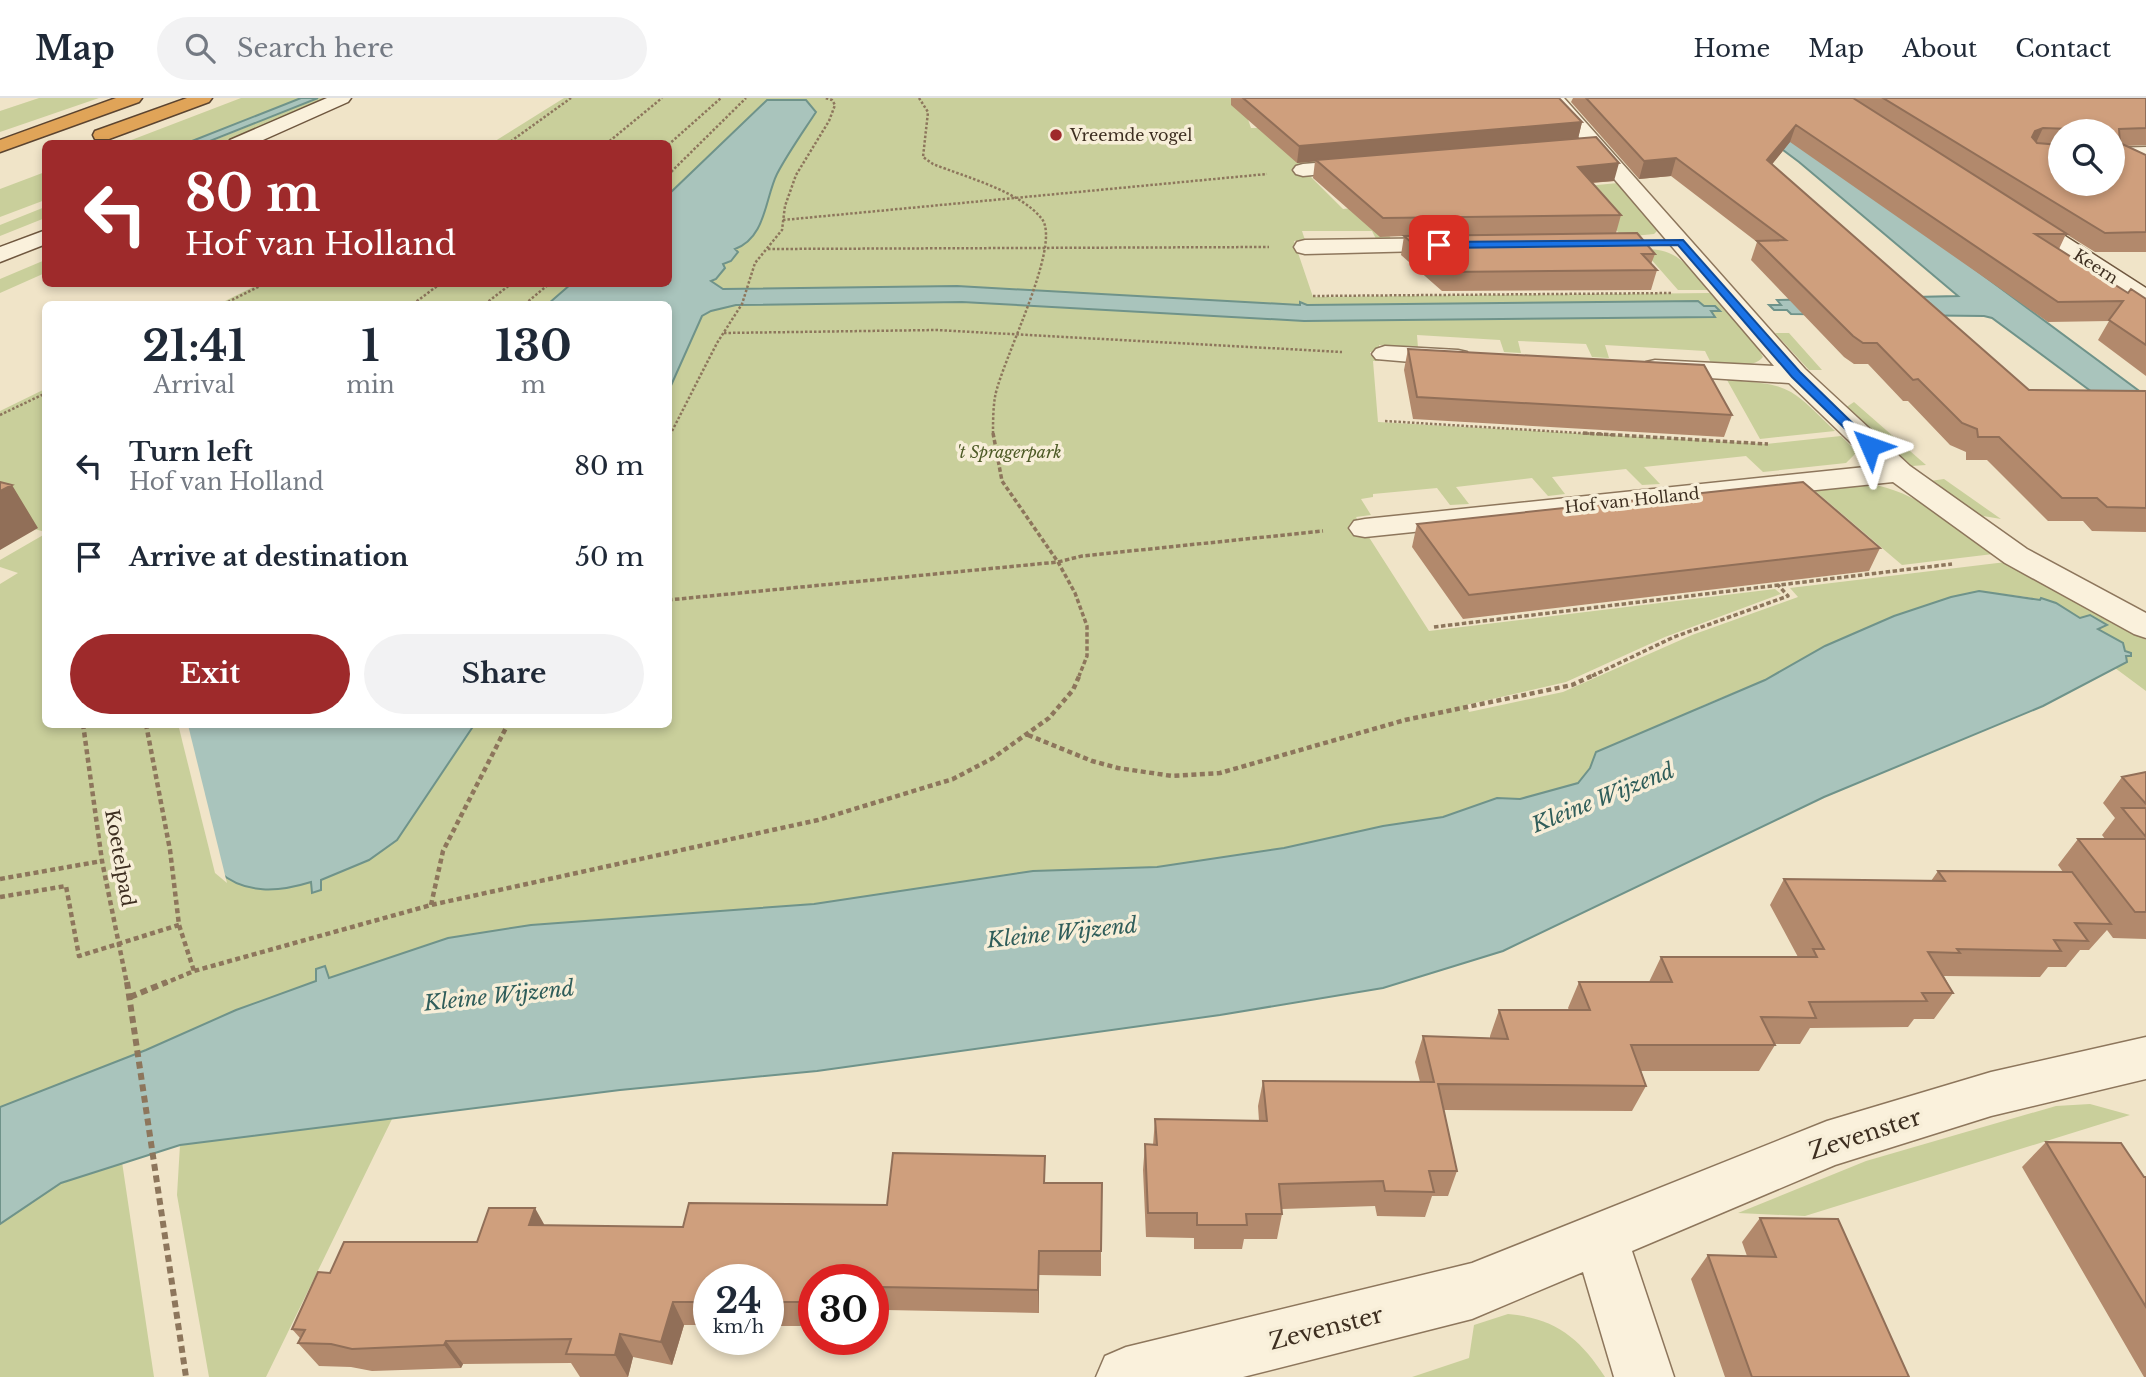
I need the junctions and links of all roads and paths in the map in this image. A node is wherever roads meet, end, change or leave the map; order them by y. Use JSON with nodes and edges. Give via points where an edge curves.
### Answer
{"nodes":[{"id":1,"x":133,"y":98,"type":"edge"},
{"id":2,"x":203,"y":98,"type":"edge"},
{"id":3,"x":571,"y":98,"type":"edge"},
{"id":4,"x":662,"y":98,"type":"edge"},
{"id":5,"x":722,"y":98,"type":"edge"},
{"id":6,"x":746,"y":98,"type":"edge"},
{"id":7,"x":825,"y":98,"type":"edge"},
{"id":8,"x":919,"y":98,"type":"edge"},
{"id":9,"x":1554,"y":98,"type":"edge"},
{"id":10,"x":350,"y":101,"type":"edge"},
{"id":11,"x":89,"y":139,"type":"dead end"},
{"id":12,"x":247,"y":140,"type":"edge"},
{"id":13,"x":276,"y":140,"type":"edge"},
{"id":14,"x":513,"y":140,"type":"edge"},
{"id":15,"x":611,"y":140,"type":"edge"},
{"id":16,"x":672,"y":142,"type":"edge"},
{"id":17,"x":1598,"y":145,"type":"junction"},
{"id":18,"x":0,"y":146,"type":"edge"},
{"id":19,"x":1571,"y":147,"type":"edge"},
{"id":20,"x":2125,"y":153,"type":"edge"},
{"id":21,"x":2146,"y":153,"type":"edge"},
{"id":22,"x":2125,"y":158,"type":"edge"},
{"id":23,"x":1383,"y":163,"type":"edge"},
{"id":24,"x":2146,"y":169,"type":"edge"},
{"id":25,"x":1303,"y":170,"type":"joint"},
{"id":26,"x":672,"y":171,"type":"edge"},
{"id":27,"x":1019,"y":199,"type":"junction"},
{"id":28,"x":2003,"y":206,"type":"edge"},
{"id":29,"x":783,"y":220,"type":"junction"},
{"id":30,"x":42,"y":224,"type":"edge"},
{"id":31,"x":42,"y":238,"type":"edge"},
{"id":32,"x":0,"y":240,"type":"edge"},
{"id":33,"x":1652,"y":242,"type":"dead end"},
{"id":34,"x":1680,"y":242,"type":"junction"},
{"id":35,"x":1472,"y":244,"type":"edge"},
{"id":36,"x":1305,"y":247,"type":"joint"},
{"id":37,"x":1046,"y":248,"type":"junction"},
{"id":38,"x":768,"y":249,"type":"junction"},
{"id":39,"x":0,"y":255,"type":"edge"},
{"id":40,"x":258,"y":287,"type":"edge"},
{"id":41,"x":436,"y":287,"type":"edge"},
{"id":42,"x":507,"y":287,"type":"edge"},
{"id":43,"x":545,"y":287,"type":"edge"},
{"id":44,"x":1724,"y":292,"type":"junction"},
{"id":45,"x":1313,"y":296,"type":"dead end"},
{"id":46,"x":2146,"y":298,"type":"edge"},
{"id":47,"x":230,"y":301,"type":"edge"},
{"id":48,"x":417,"y":301,"type":"edge"},
{"id":49,"x":489,"y":301,"type":"edge"},
{"id":50,"x":529,"y":301,"type":"edge"},
{"id":51,"x":724,"y":333,"type":"junction"},
{"id":52,"x":1018,"y":334,"type":"junction"},
{"id":53,"x":1385,"y":354,"type":"joint"},
{"id":54,"x":1481,"y":359,"type":"edge"},
{"id":55,"x":1632,"y":367,"type":"edge"},
{"id":56,"x":1796,"y":375,"type":"junction"},
{"id":57,"x":42,"y":395,"type":"edge"},
{"id":58,"x":0,"y":415,"type":"edge"},
{"id":59,"x":1385,"y":421,"type":"dead end"},
{"id":60,"x":672,"y":431,"type":"edge"},
{"id":61,"x":1855,"y":433,"type":"junction"},
{"id":62,"x":1899,"y":472,"type":"junction"},
{"id":63,"x":1366,"y":527,"type":"joint"},
{"id":64,"x":2016,"y":555,"type":"junction"},
{"id":65,"x":1058,"y":562,"type":"junction"},
{"id":66,"x":1778,"y":586,"type":"junction"},
{"id":67,"x":672,"y":600,"type":"edge"},
{"id":68,"x":1434,"y":627,"type":"dead end"},
{"id":69,"x":2146,"y":627,"type":"edge"},
{"id":70,"x":84,"y":728,"type":"edge"},
{"id":71,"x":147,"y":728,"type":"edge"},
{"id":72,"x":506,"y":728,"type":"edge"},
{"id":73,"x":1028,"y":735,"type":"junction"},
{"id":74,"x":102,"y":861,"type":"junction"},
{"id":75,"x":0,"y":879,"type":"edge"},
{"id":76,"x":0,"y":897,"type":"edge"},
{"id":77,"x":431,"y":905,"type":"junction"},
{"id":78,"x":179,"y":925,"type":"junction"},
{"id":79,"x":120,"y":944,"type":"junction"},
{"id":80,"x":194,"y":971,"type":"junction"},
{"id":81,"x":130,"y":997,"type":"junction"},
{"id":82,"x":2144,"y":1061,"type":"edge"},
{"id":83,"x":1600,"y":1237,"type":"junction"},
{"id":84,"x":186,"y":1377,"type":"edge"},
{"id":85,"x":1126,"y":1377,"type":"edge"},
{"id":86,"x":1644,"y":1377,"type":"edge"}],
"edges":[{"from":1,"to":18,"type":"highway"},
{"from":2,"to":11,"type":"highway"},
{"from":3,"to":14,"type":"path"},
{"from":4,"to":15,"type":"path"},
{"from":5,"to":16,"type":"path"},
{"from":6,"to":26,"type":"path"},
{"from":7,"to":29,"type":"path","via":[[835,106],[796,175]]},
{"from":8,"to":27,"type":"path","via":[[930,113],[922,138],[923,157]]},
{"from":9,"to":17,"type":"street"},
{"from":10,"to":12,"type":"street"},
{"from":10,"to":13,"type":"street"},
{"from":17,"to":19,"type":"street"},
{"from":17,"to":34,"type":"street"},
{"from":20,"to":21,"type":"street"},
{"from":22,"to":24,"type":"street"},
{"from":23,"to":25,"type":"street"},
{"from":25,"to":27,"type":"path"},
{"from":27,"to":29,"type":"path"},
{"from":27,"to":37,"type":"path","via":[[1042,220],[1048,234]]},
{"from":28,"to":46,"type":"street","name":"Keern"},
{"from":29,"to":38,"type":"path","via":[[782,230]]},
{"from":30,"to":32,"type":"street"},
{"from":31,"to":39,"type":"street"},
{"from":33,"to":34,"type":"street"},
{"from":34,"to":44,"type":"street"},
{"from":35,"to":36,"type":"street"},
{"from":36,"to":37,"type":"path"},
{"from":37,"to":38,"type":"path"},
{"from":37,"to":52,"type":"path"},
{"from":38,"to":51,"type":"path","via":[[755,264],[734,320]]},
{"from":40,"to":47,"type":"path"},
{"from":41,"to":48,"type":"path"},
{"from":42,"to":49,"type":"path"},
{"from":43,"to":50,"type":"path"},
{"from":44,"to":45,"type":"path"},
{"from":44,"to":56,"type":"street"},
{"from":51,"to":52,"type":"path","via":[[936,330]]},
{"from":51,"to":60,"type":"path"},
{"from":52,"to":53,"type":"path"},
{"from":52,"to":65,"type":"path","via":[[995,396],[993,434],[1002,481]]},
{"from":53,"to":54,"type":"street"},
{"from":55,"to":56,"type":"street"},
{"from":56,"to":61,"type":"street"},
{"from":57,"to":58,"type":"path"},
{"from":59,"to":61,"type":"path","via":[[1766,444]]},
{"from":61,"to":62,"type":"street"},
{"from":62,"to":63,"type":"street","name":"Hof van Holland"},
{"from":62,"to":64,"type":"street"},
{"from":63,"to":65,"type":"path"},
{"from":64,"to":66,"type":"path"},
{"from":64,"to":69,"type":"street"},
{"from":65,"to":67,"type":"path"},
{"from":65,"to":73,"type":"path","via":[[1087,626],[1087,656],[1073,690]]},
{"from":66,"to":68,"type":"path"},
{"from":66,"to":73,"type":"path","via":[[1788,596],[1674,637],[1572,685],[1405,720],[1220,773],[1172,776],[1118,768]]},
{"from":70,"to":74,"type":"path","name":"Koetelpad"},
{"from":71,"to":78,"type":"path"},
{"from":72,"to":77,"type":"path","via":[[443,851]]},
{"from":73,"to":77,"type":"path","via":[[953,779],[818,820]]},
{"from":74,"to":75,"type":"path"},
{"from":74,"to":79,"type":"path","name":"Koetelpad"},
{"from":76,"to":79,"type":"path","via":[[66,886],[79,956]]},
{"from":77,"to":80,"type":"path"},
{"from":78,"to":79,"type":"path"},
{"from":78,"to":80,"type":"path"},
{"from":79,"to":81,"type":"path","name":"Koetelpad"},
{"from":80,"to":81,"type":"path"},
{"from":81,"to":84,"type":"path","name":"Koetelpad"},
{"from":82,"to":83,"type":"street","name":"Zevenster","via":[[1991,1094],[1827,1144]]},
{"from":83,"to":85,"type":"street","name":"Zevenster","via":[[1472,1291]]},
{"from":83,"to":86,"type":"street"}]}
